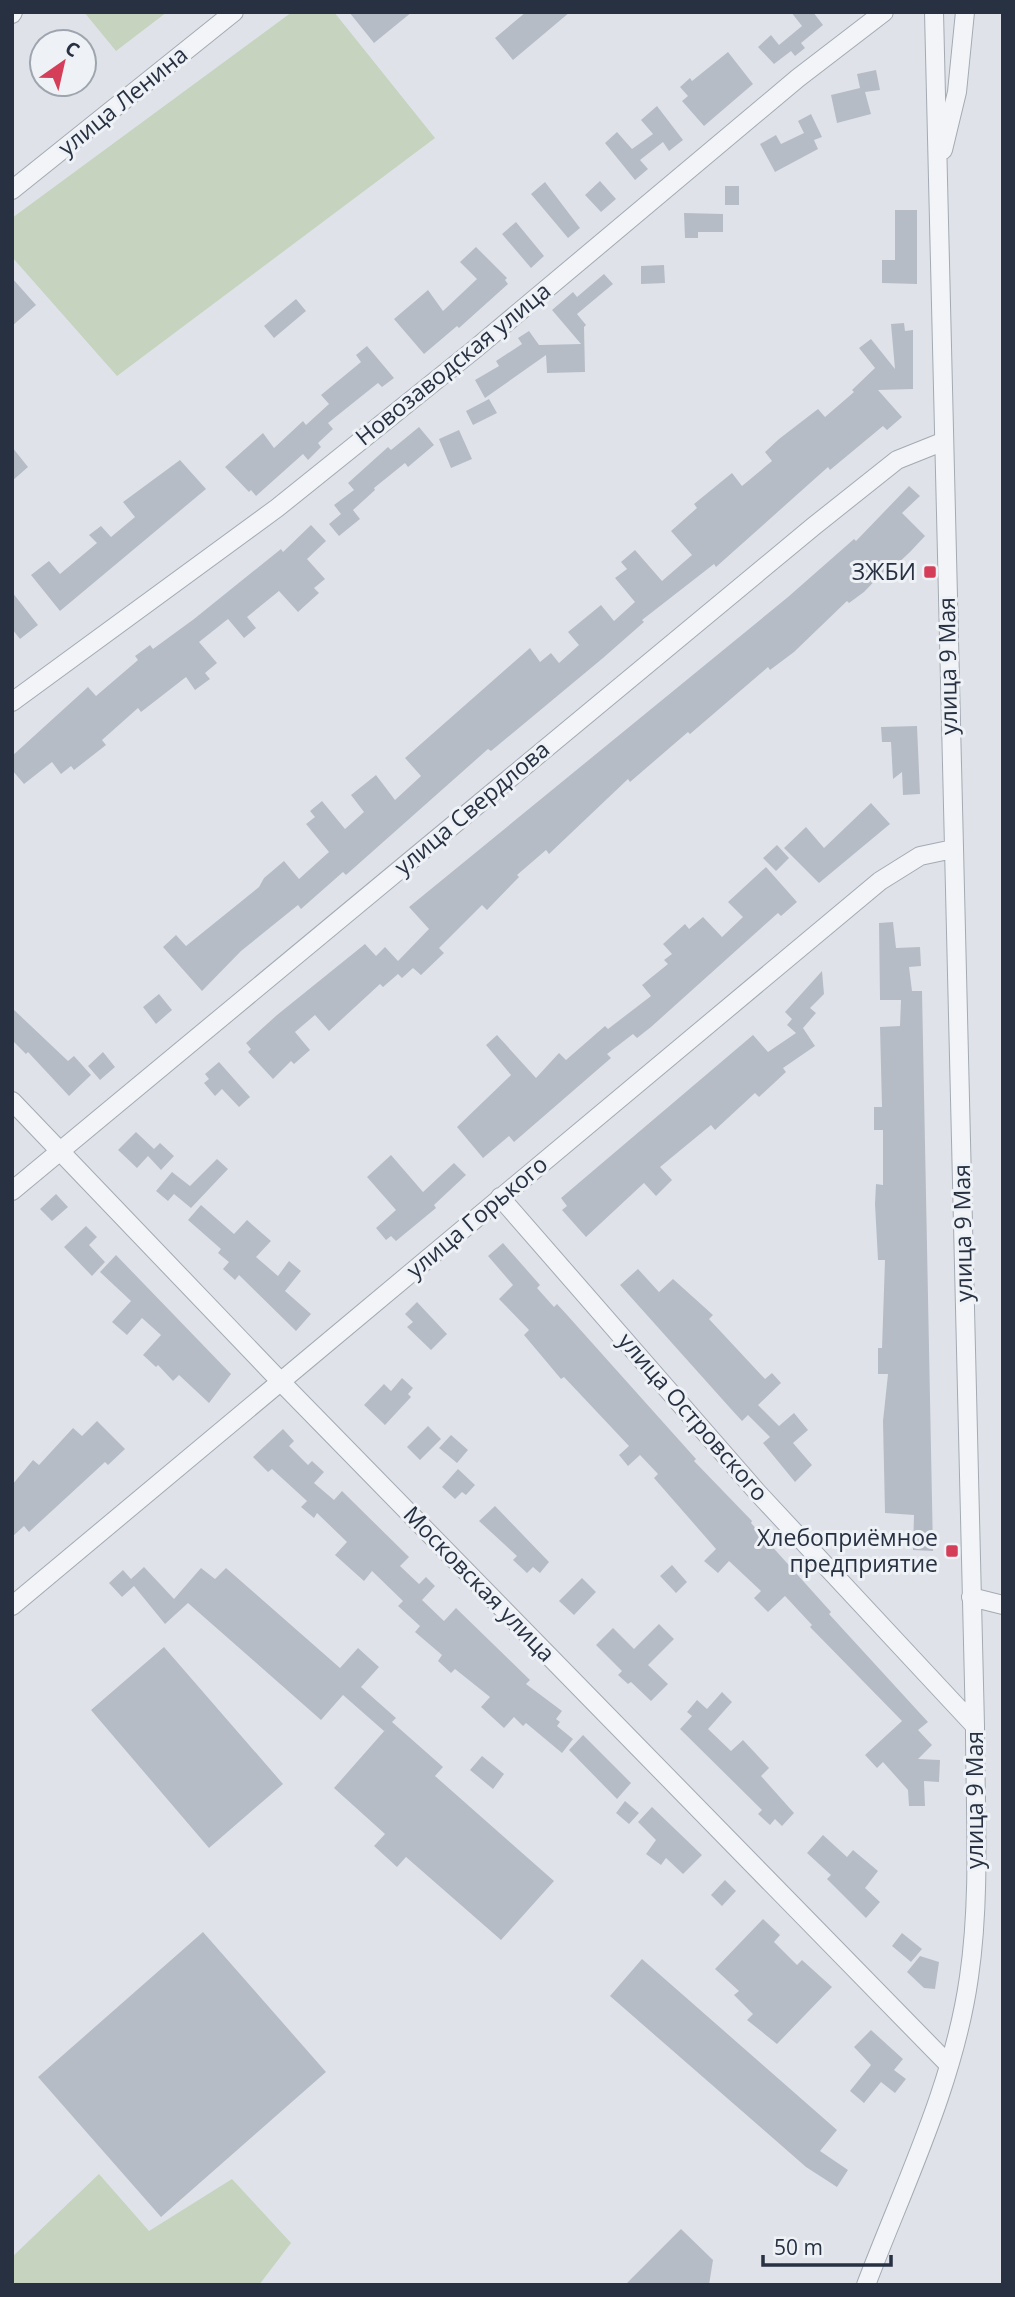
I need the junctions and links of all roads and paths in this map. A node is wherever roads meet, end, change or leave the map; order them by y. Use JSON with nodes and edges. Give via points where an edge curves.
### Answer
{"nodes":[{"id":1,"x":234,"y":12,"type":"edge"},
{"id":2,"x":884,"y":12,"type":"edge"},
{"id":3,"x":934,"y":12,"type":"edge"},
{"id":4,"x":965,"y":12,"type":"edge"},
{"id":5,"x":940,"y":164,"type":"junction"},
{"id":6,"x":12,"y":189,"type":"edge"},
{"id":7,"x":942,"y":442,"type":"junction"},
{"id":8,"x":12,"y":702,"type":"edge"},
{"id":9,"x":953,"y":849,"type":"junction"},
{"id":10,"x":12,"y":1101,"type":"edge"},
{"id":11,"x":61,"y":1151,"type":"junction"},
{"id":12,"x":12,"y":1191,"type":"edge"},
{"id":13,"x":500,"y":1197,"type":"junction"},
{"id":14,"x":282,"y":1383,"type":"junction"},
{"id":15,"x":971,"y":1597,"type":"junction"},
{"id":16,"x":1003,"y":1605,"type":"edge"},
{"id":17,"x":12,"y":1606,"type":"edge"},
{"id":18,"x":975,"y":1726,"type":"junction"},
{"id":19,"x":948,"y":2064,"type":"junction"},
{"id":20,"x":866,"y":2285,"type":"edge"}],
"edges":[{"from":1,"to":6,"type":"street","name":"улица Ленина"},
{"from":2,"to":8,"type":"street","name":"Новозаводская улица","via":[[277,508]]},
{"from":3,"to":5,"type":"street","name":"улица 9 Мая","via":[[934,101]]},
{"from":4,"to":5,"type":"street","name":"улица 9 Мая","via":[[957,92]]},
{"from":5,"to":7,"type":"street","name":"улица 9 Мая"},
{"from":7,"to":9,"type":"street","name":"улица 9 Мая"},
{"from":7,"to":11,"type":"street","name":"улица Свердлова","via":[[897,460],[814,526]]},
{"from":9,"to":13,"type":"street","name":"улица Горького","via":[[920,856],[880,881]]},
{"from":9,"to":15,"type":"street","name":"улица 9 Мая"},
{"from":10,"to":11,"type":"street","name":"Московская улица"},
{"from":11,"to":12,"type":"street","name":"улица Свердлова"},
{"from":11,"to":14,"type":"street","name":"Московская улица"},
{"from":13,"to":14,"type":"street","name":"улица Горького"},
{"from":13,"to":18,"type":"street","name":"улица Островского","via":[[757,1492]]},
{"from":14,"to":17,"type":"street","name":"улица Горького"},
{"from":14,"to":19,"type":"street","name":"Московская улица"},
{"from":15,"to":16,"type":"street"},
{"from":15,"to":18,"type":"street","name":"улица 9 Мая"},
{"from":18,"to":19,"type":"street","name":"улица 9 Мая","via":[[976,1923],[969,1979]]},
{"from":19,"to":20,"type":"street","name":"улица 9 Мая"}]}
